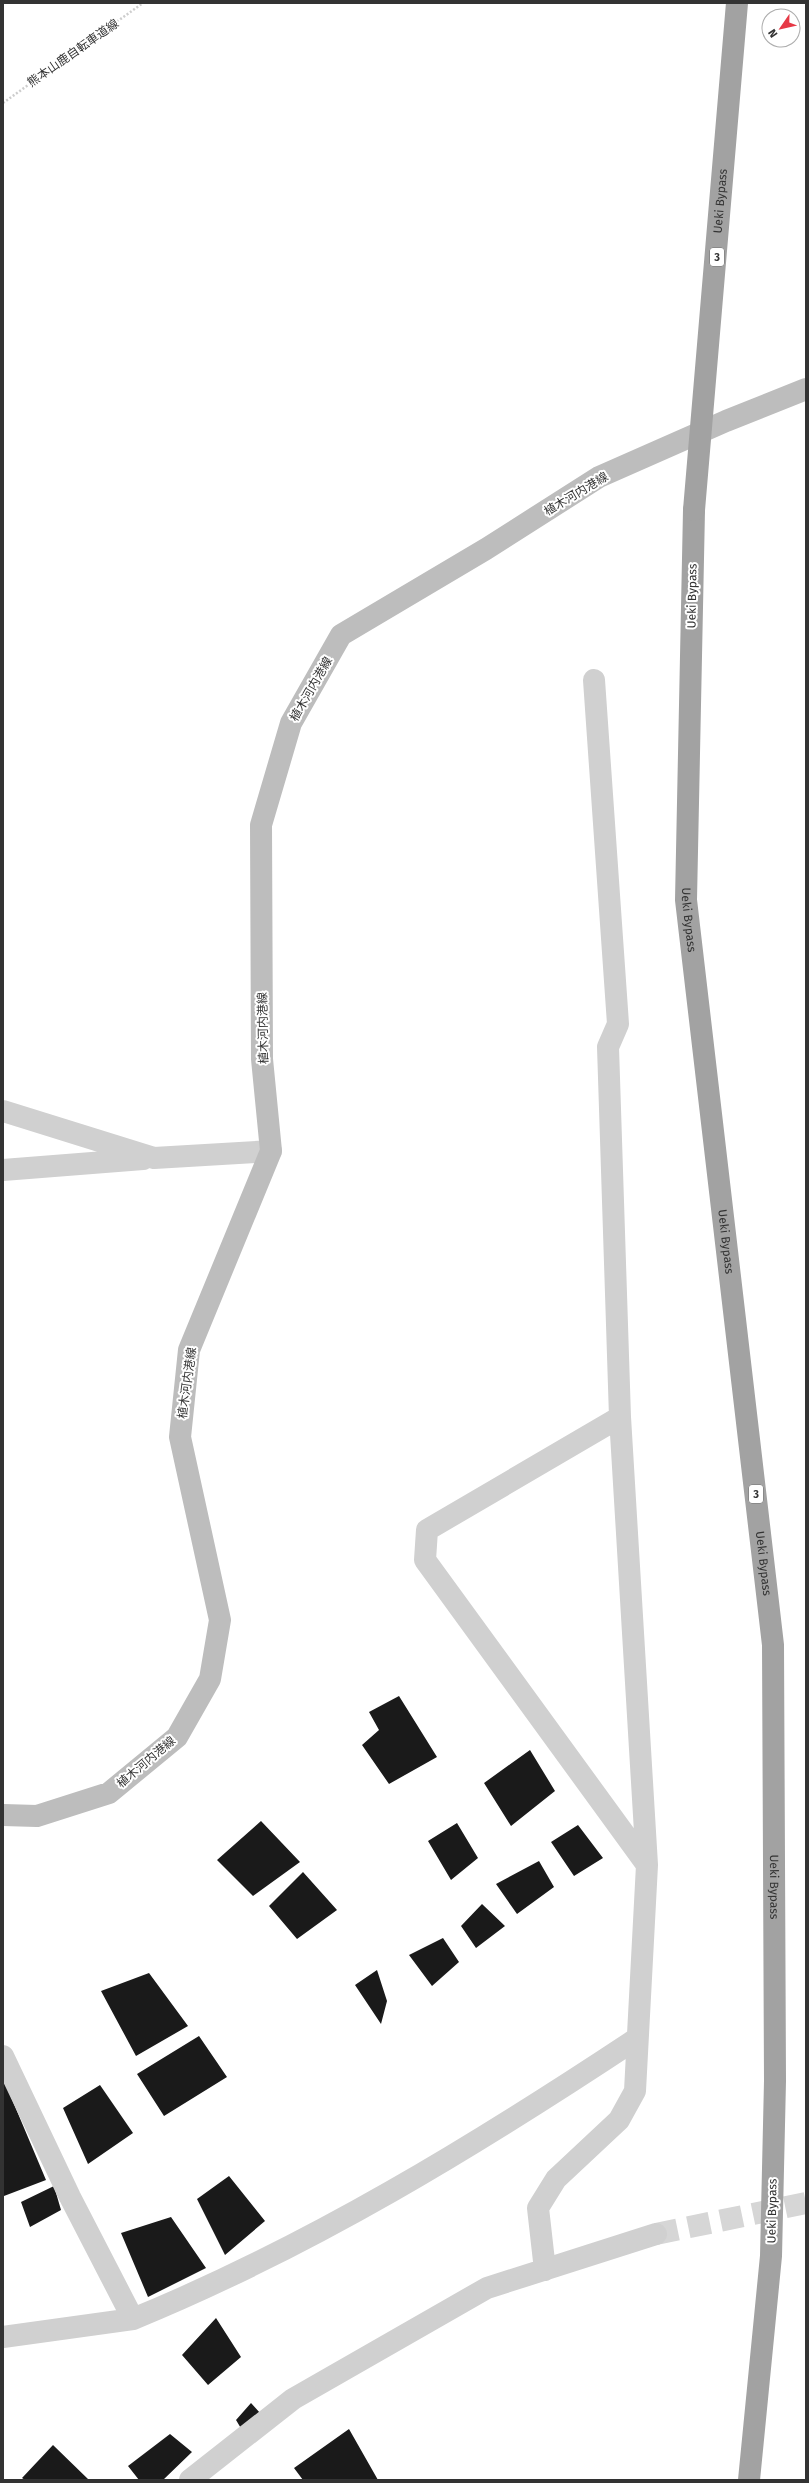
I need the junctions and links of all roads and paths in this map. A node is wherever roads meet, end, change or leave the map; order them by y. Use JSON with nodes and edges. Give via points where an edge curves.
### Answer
{"nodes":[{"id":1,"x":143,"y":3,"type":"edge"},
{"id":2,"x":737,"y":3,"type":"edge"},
{"id":3,"x":3,"y":103,"type":"edge"},
{"id":4,"x":806,"y":389,"type":"edge"},
{"id":5,"x":594,"y":680,"type":"dead end"},
{"id":6,"x":3,"y":1111,"type":"edge"},
{"id":7,"x":271,"y":1151,"type":"junction"},
{"id":8,"x":154,"y":1158,"type":"junction"},
{"id":9,"x":3,"y":1170,"type":"edge"},
{"id":10,"x":620,"y":1417,"type":"junction"},
{"id":11,"x":3,"y":1815,"type":"edge"},
{"id":12,"x":647,"y":1864,"type":"junction"},
{"id":13,"x":636,"y":2039,"type":"junction"},
{"id":14,"x":3,"y":2056,"type":"edge"},
{"id":15,"x":656,"y":2234,"type":"tunnel mouth"},
{"id":16,"x":545,"y":2270,"type":"junction"},
{"id":17,"x":133,"y":2319,"type":"junction"},
{"id":18,"x":3,"y":2337,"type":"edge"},
{"id":19,"x":190,"y":2480,"type":"edge"},
{"id":20,"x":749,"y":2480,"type":"edge"}],
"edges":[{"from":1,"to":3,"type":"path","name":"熊本山鹿自転車道線"},
{"from":2,"to":20,"type":"highway","name":"Ueki Bypass","number":"3","bridge":true,"via":[[694,510],[686,900],[773,1645],[775,2081],[771,2256]]},
{"from":4,"to":7,"type":"main road","name":"植木河内港線","via":[[599,477],[342,636],[291,723],[261,825],[262,1059]]},
{"from":5,"to":10,"type":"street","via":[[618,1024],[608,1047]]},
{"from":6,"to":8,"type":"street"},
{"from":7,"to":8,"type":"street"},
{"from":7,"to":11,"type":"main road","name":"植木河内港線","via":[[189,1350],[180,1437],[220,1620],[210,1679],[178,1737],[109,1792],[37,1816]]},
{"from":8,"to":9,"type":"street"},
{"from":10,"to":12,"type":"street"},
{"from":10,"to":12,"type":"street","via":[[427,1530],[425,1560]]},
{"from":12,"to":13,"type":"street"},
{"from":13,"to":16,"type":"street","via":[[635,2091],[619,2120],[556,2179],[538,2208]]},
{"from":13,"to":17,"type":"street","via":[[513,2120],[402,2184],[272,2256]]},
{"from":14,"to":17,"type":"street","via":[[70,2197]]},
{"from":15,"to":16,"type":"street"},
{"from":16,"to":19,"type":"street","via":[[486,2288],[293,2399]]},
{"from":17,"to":18,"type":"street"}]}
